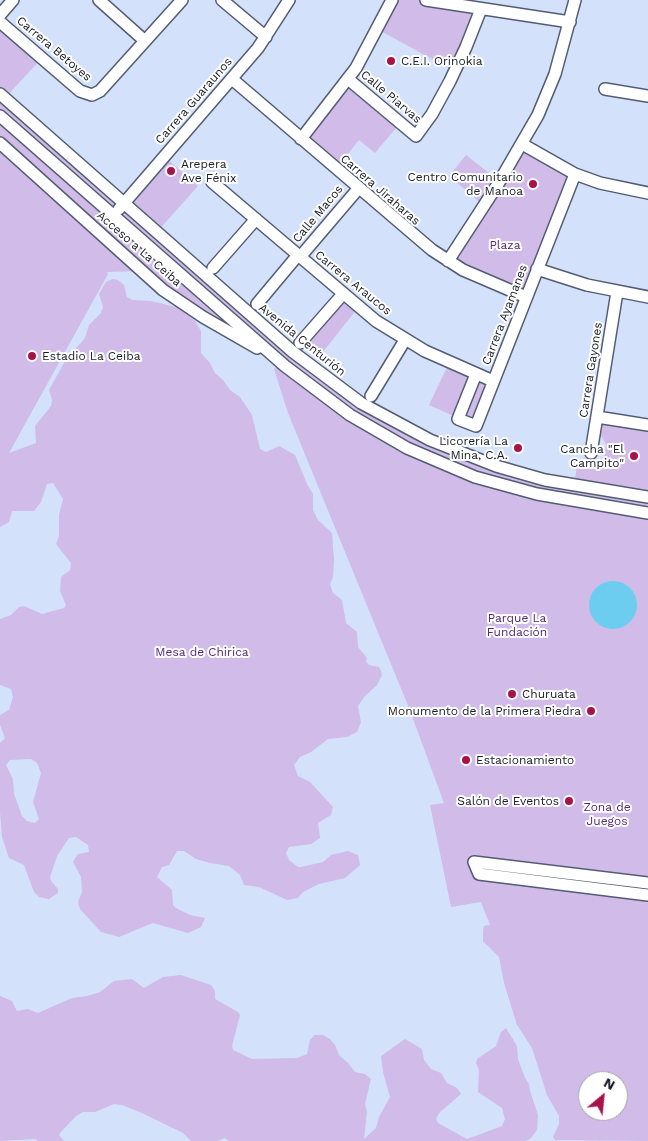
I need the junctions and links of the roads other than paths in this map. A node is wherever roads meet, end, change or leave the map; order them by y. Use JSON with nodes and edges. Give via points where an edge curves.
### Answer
{"nodes":[{"id":1,"x":13,"y":0,"type":"edge"},
{"id":2,"x":99,"y":0,"type":"edge"},
{"id":3,"x":182,"y":0,"type":"edge"},
{"id":4,"x":222,"y":0,"type":"edge"},
{"id":5,"x":289,"y":0,"type":"edge"},
{"id":6,"x":392,"y":0,"type":"edge"},
{"id":7,"x":426,"y":0,"type":"edge"},
{"id":8,"x":575,"y":0,"type":"edge"},
{"id":9,"x":481,"y":9,"type":"junction"},
{"id":10,"x":0,"y":15,"type":"edge"},
{"id":11,"x":0,"y":22,"type":"edge"},
{"id":12,"x":570,"y":22,"type":"junction"},
{"id":13,"x":266,"y":38,"type":"junction"},
{"id":14,"x":145,"y":41,"type":"junction"},
{"id":15,"x":232,"y":78,"type":"junction"},
{"id":16,"x":348,"y":79,"type":"junction"},
{"id":17,"x":605,"y":89,"type":"dead end"},
{"id":18,"x":0,"y":94,"type":"edge"},
{"id":19,"x":648,"y":96,"type":"edge"},
{"id":20,"x":0,"y":116,"type":"edge"},
{"id":21,"x":301,"y":139,"type":"junction"},
{"id":22,"x":0,"y":143,"type":"edge"},
{"id":23,"x":522,"y":144,"type":"junction"},
{"id":24,"x":574,"y":174,"type":"junction"},
{"id":25,"x":212,"y":182,"type":"dead end"},
{"id":26,"x":358,"y":189,"type":"junction"},
{"id":27,"x":648,"y":193,"type":"edge"},
{"id":28,"x":123,"y":204,"type":"junction"},
{"id":29,"x":112,"y":216,"type":"junction"},
{"id":30,"x":256,"y":219,"type":"junction"},
{"id":31,"x":299,"y":256,"type":"junction"},
{"id":32,"x":448,"y":261,"type":"junction"},
{"id":33,"x":213,"y":268,"type":"dead end"},
{"id":34,"x":537,"y":269,"type":"junction"},
{"id":35,"x":617,"y":292,"type":"junction"},
{"id":36,"x":343,"y":294,"type":"junction"},
{"id":37,"x":526,"y":297,"type":"junction"},
{"id":38,"x":648,"y":297,"type":"edge"},
{"id":39,"x":257,"y":304,"type":"dead end"},
{"id":40,"x":405,"y":340,"type":"junction"},
{"id":41,"x":300,"y":343,"type":"dead end"},
{"id":42,"x":274,"y":357,"type":"junction"},
{"id":43,"x":476,"y":374,"type":"junction"},
{"id":44,"x":493,"y":381,"type":"junction"},
{"id":45,"x":371,"y":396,"type":"dead end"},
{"id":46,"x":597,"y":418,"type":"junction"},
{"id":47,"x":648,"y":425,"type":"edge"},
{"id":48,"x":591,"y":453,"type":"dead end"},
{"id":49,"x":648,"y":497,"type":"edge"},
{"id":50,"x":648,"y":513,"type":"edge"},
{"id":51,"x":648,"y":883,"type":"edge"},
{"id":52,"x":648,"y":894,"type":"edge"}],
"edges":[{"from":1,"to":10,"type":"street"},
{"from":2,"to":14,"type":"street"},
{"from":3,"to":14,"type":"street"},
{"from":4,"to":13,"type":"street"},
{"from":5,"to":13,"type":"street","name":"Carrera Guaraunos"},
{"from":6,"to":16,"type":"street"},
{"from":7,"to":9,"type":"street"},
{"from":8,"to":12,"type":"street"},
{"from":9,"to":12,"type":"street"},
{"from":9,"to":16,"type":"street","name":"Calle Piarvas","via":[[450,81],[416,136]]},
{"from":11,"to":14,"type":"street","name":"Carrera Betoyes","via":[[80,91],[92,95],[100,91]]},
{"from":12,"to":23,"type":"street","via":[[550,89]]},
{"from":13,"to":15,"type":"street","name":"Carrera Guaraunos"},
{"from":15,"to":21,"type":"street","name":"Carrera Jiraharas"},
{"from":15,"to":28,"type":"street","name":"Carrera Guaraunos"},
{"from":16,"to":21,"type":"street"},
{"from":17,"to":19,"type":"street"},
{"from":18,"to":28,"type":"street","name":"Avenida Centurión"},
{"from":20,"to":29,"type":"street"},
{"from":21,"to":26,"type":"street","name":"Carrera Jiraharas"},
{"from":22,"to":42,"type":"street","name":"Acceso a La Ceiba","via":[[163,290]]},
{"from":23,"to":24,"type":"street"},
{"from":23,"to":32,"type":"street"},
{"from":24,"to":27,"type":"street"},
{"from":24,"to":34,"type":"street","name":"Carrera Ayamanes"},
{"from":25,"to":30,"type":"street","name":"Carrera Araucos"},
{"from":26,"to":31,"type":"street","name":"Calle Macos"},
{"from":26,"to":32,"type":"street","name":"Carrera Jiraharas"},
{"from":28,"to":29,"type":"street","name":"Carrera Guaraunos"},
{"from":28,"to":49,"type":"street","name":"Avenida Centurión","via":[[321,375],[405,428],[468,456],[520,473]]},
{"from":29,"to":42,"type":"street"},
{"from":30,"to":31,"type":"street","name":"Carrera Araucos"},
{"from":30,"to":33,"type":"street"},
{"from":31,"to":36,"type":"street","name":"Carrera Araucos"},
{"from":31,"to":39,"type":"street","name":"Calle Macos"},
{"from":32,"to":37,"type":"street","name":"Carrera Jiraharas"},
{"from":34,"to":35,"type":"street"},
{"from":34,"to":37,"type":"street","name":"Carrera Ayamanes"},
{"from":35,"to":38,"type":"street"},
{"from":35,"to":46,"type":"street","name":"Carrera Gayones"},
{"from":36,"to":40,"type":"street","name":"Carrera Araucos"},
{"from":36,"to":41,"type":"street"},
{"from":37,"to":44,"type":"street","name":"Carrera Ayamanes"},
{"from":40,"to":43,"type":"street","name":"Carrera Araucos"},
{"from":40,"to":45,"type":"street"},
{"from":42,"to":50,"type":"street","via":[[350,415],[407,448],[458,470],[537,494]]},
{"from":43,"to":44,"type":"street","name":"Carrera Araucos"},
{"from":43,"to":44,"type":"street","name":"Carrera Ayamanes","via":[[458,419],[476,426]]},
{"from":46,"to":47,"type":"street"},
{"from":46,"to":48,"type":"street","name":"Carrera Gayones"},
{"from":51,"to":52,"type":"street","via":[[474,862],[479,874]]}]}
